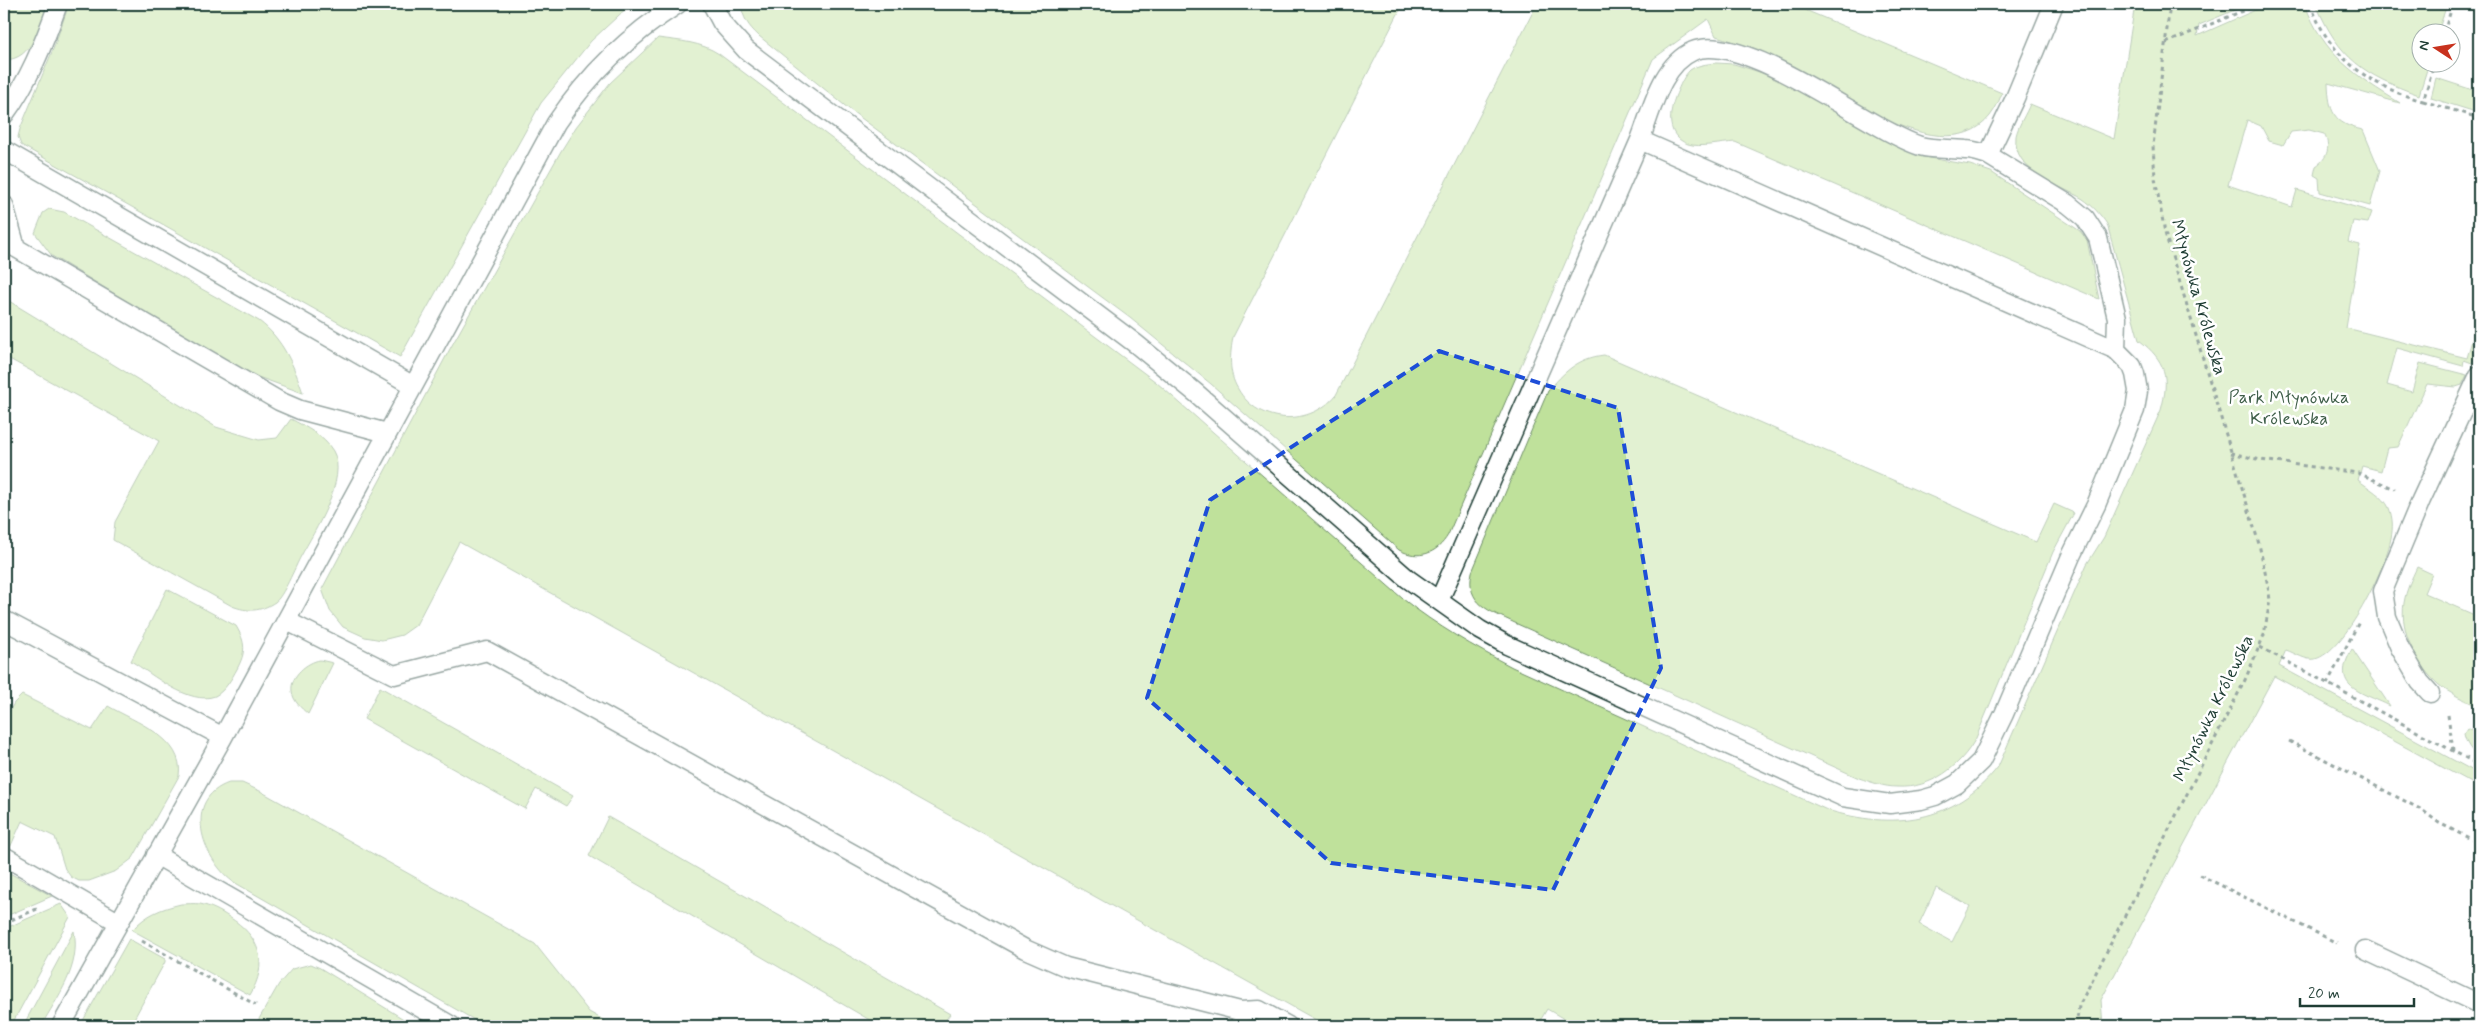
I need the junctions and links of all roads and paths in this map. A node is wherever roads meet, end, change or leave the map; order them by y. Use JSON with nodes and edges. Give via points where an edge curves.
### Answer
{"nodes":[{"id":1,"x":58,"y":4,"type":"edge"},
{"id":2,"x":678,"y":4,"type":"edge"},
{"id":3,"x":712,"y":4,"type":"edge"},
{"id":4,"x":2054,"y":4,"type":"edge"},
{"id":5,"x":2170,"y":4,"type":"edge"},
{"id":6,"x":2259,"y":4,"type":"edge"},
{"id":7,"x":2311,"y":4,"type":"edge"},
{"id":8,"x":2453,"y":4,"type":"edge"},
{"id":9,"x":2447,"y":22,"type":"edge"},
{"id":10,"x":2166,"y":43,"type":"junction"},
{"id":11,"x":2432,"y":72,"type":"edge"},
{"id":12,"x":2423,"y":101,"type":"junction"},
{"id":13,"x":4,"y":115,"type":"edge"},
{"id":14,"x":2479,"y":118,"type":"edge"},
{"id":15,"x":1640,"y":140,"type":"junction"},
{"id":16,"x":4,"y":150,"type":"edge"},
{"id":17,"x":1988,"y":155,"type":"junction"},
{"id":18,"x":4,"y":205,"type":"edge"},
{"id":19,"x":2116,"y":350,"type":"junction"},
{"id":20,"x":2479,"y":375,"type":"edge"},
{"id":21,"x":412,"y":385,"type":"junction"},
{"id":22,"x":387,"y":433,"type":"junction"},
{"id":23,"x":2231,"y":452,"type":"junction"},
{"id":24,"x":2421,"y":500,"type":"junction"},
{"id":25,"x":2383,"y":600,"type":"junction"},
{"id":26,"x":1439,"y":602,"type":"junction"},
{"id":27,"x":4,"y":620,"type":"edge"},
{"id":28,"x":287,"y":621,"type":"junction"},
{"id":29,"x":2260,"y":647,"type":"junction"},
{"id":30,"x":2327,"y":684,"type":"junction"},
{"id":31,"x":2430,"y":693,"type":"dead end"},
{"id":32,"x":2448,"y":713,"type":"dead end"},
{"id":33,"x":224,"y":737,"type":"junction"},
{"id":34,"x":2289,"y":741,"type":"dead end"},
{"id":35,"x":2453,"y":750,"type":"junction"},
{"id":36,"x":2479,"y":765,"type":"edge"},
{"id":37,"x":2479,"y":843,"type":"edge"},
{"id":38,"x":156,"y":855,"type":"junction"},
{"id":39,"x":4,"y":856,"type":"edge"},
{"id":40,"x":2200,"y":875,"type":"dead end"},
{"id":41,"x":118,"y":922,"type":"junction"},
{"id":42,"x":2365,"y":950,"type":"joint"},
{"id":43,"x":2479,"y":1004,"type":"edge"},
{"id":44,"x":256,"y":1005,"type":"dead end"},
{"id":45,"x":1241,"y":1019,"type":"edge"},
{"id":46,"x":61,"y":1026,"type":"edge"},
{"id":47,"x":452,"y":1026,"type":"edge"},
{"id":48,"x":1288,"y":1026,"type":"edge"},
{"id":49,"x":2076,"y":1026,"type":"edge"}],
"edges":[{"from":1,"to":13,"type":"lane","via":[[40,54],[19,95]]},
{"from":2,"to":21,"type":"lane","via":[[618,48],[568,106]]},
{"from":3,"to":26,"type":"lane","via":[[722,23],[746,50],[1136,344],[1196,392],[1401,573]]},
{"from":4,"to":17,"type":"lane"},
{"from":5,"to":10,"type":"path","name":"Młynówka Królewska"},
{"from":6,"to":10,"type":"path"},
{"from":7,"to":12,"type":"path","via":[[2333,46],[2356,70],[2388,89]]},
{"from":8,"to":9,"type":"path"},
{"from":10,"to":23,"type":"path","name":"Młynówka Królewska","via":[[2154,146],[2160,213]]},
{"from":11,"to":12,"type":"path"},
{"from":12,"to":14,"type":"path"},
{"from":15,"to":17,"type":"lane","via":[[1674,64],[1692,52],[1710,49],[1751,57],[1782,71],[1868,122],[1922,146]]},
{"from":15,"to":19,"type":"lane"},
{"from":15,"to":26,"type":"lane"},
{"from":16,"to":21,"type":"lane"},
{"from":17,"to":19,"type":"lane","via":[[2068,204],[2090,225],[2098,238],[2117,318]]},
{"from":18,"to":22,"type":"lane","via":[[16,248],[279,402]]},
{"from":19,"to":26,"type":"lane","via":[[2132,366],[2137,400],[2096,505],[1986,752],[1966,777],[1935,796],[1890,804],[1844,798],[1537,660],[1480,630]]},
{"from":20,"to":24,"type":"lane"},
{"from":21,"to":22,"type":"lane"},
{"from":22,"to":28,"type":"lane"},
{"from":23,"to":24,"type":"path","via":[[2261,460],[2358,473]]},
{"from":23,"to":29,"type":"path","name":"Młynówka Królewska","via":[[2259,544],[2268,586],[2268,619]]},
{"from":24,"to":25,"type":"lane","via":[[2386,582]]},
{"from":25,"to":30,"type":"path","via":[[2362,616]]},
{"from":25,"to":31,"type":"lane","via":[[2400,648]]},
{"from":27,"to":33,"type":"lane"},
{"from":28,"to":33,"type":"lane"},
{"from":28,"to":45,"type":"lane","via":[[394,675],[487,651],[1025,948],[1066,967]]},
{"from":29,"to":30,"type":"path"},
{"from":29,"to":49,"type":"path","name":"Młynówka Królewska","via":[[2079,1006]]},
{"from":30,"to":35,"type":"path"},
{"from":32,"to":35,"type":"path"},
{"from":33,"to":38,"type":"lane"},
{"from":34,"to":37,"type":"path"},
{"from":35,"to":36,"type":"path"},
{"from":38,"to":41,"type":"lane"},
{"from":38,"to":47,"type":"lane"},
{"from":39,"to":41,"type":"lane"},
{"from":40,"to":42,"type":"path","via":[[2355,952]]},
{"from":41,"to":44,"type":"path","via":[[129,934]]},
{"from":41,"to":46,"type":"lane"},
{"from":42,"to":43,"type":"lane"},
{"from":45,"to":48,"type":"lane","via":[[1259,1010]]}]}
